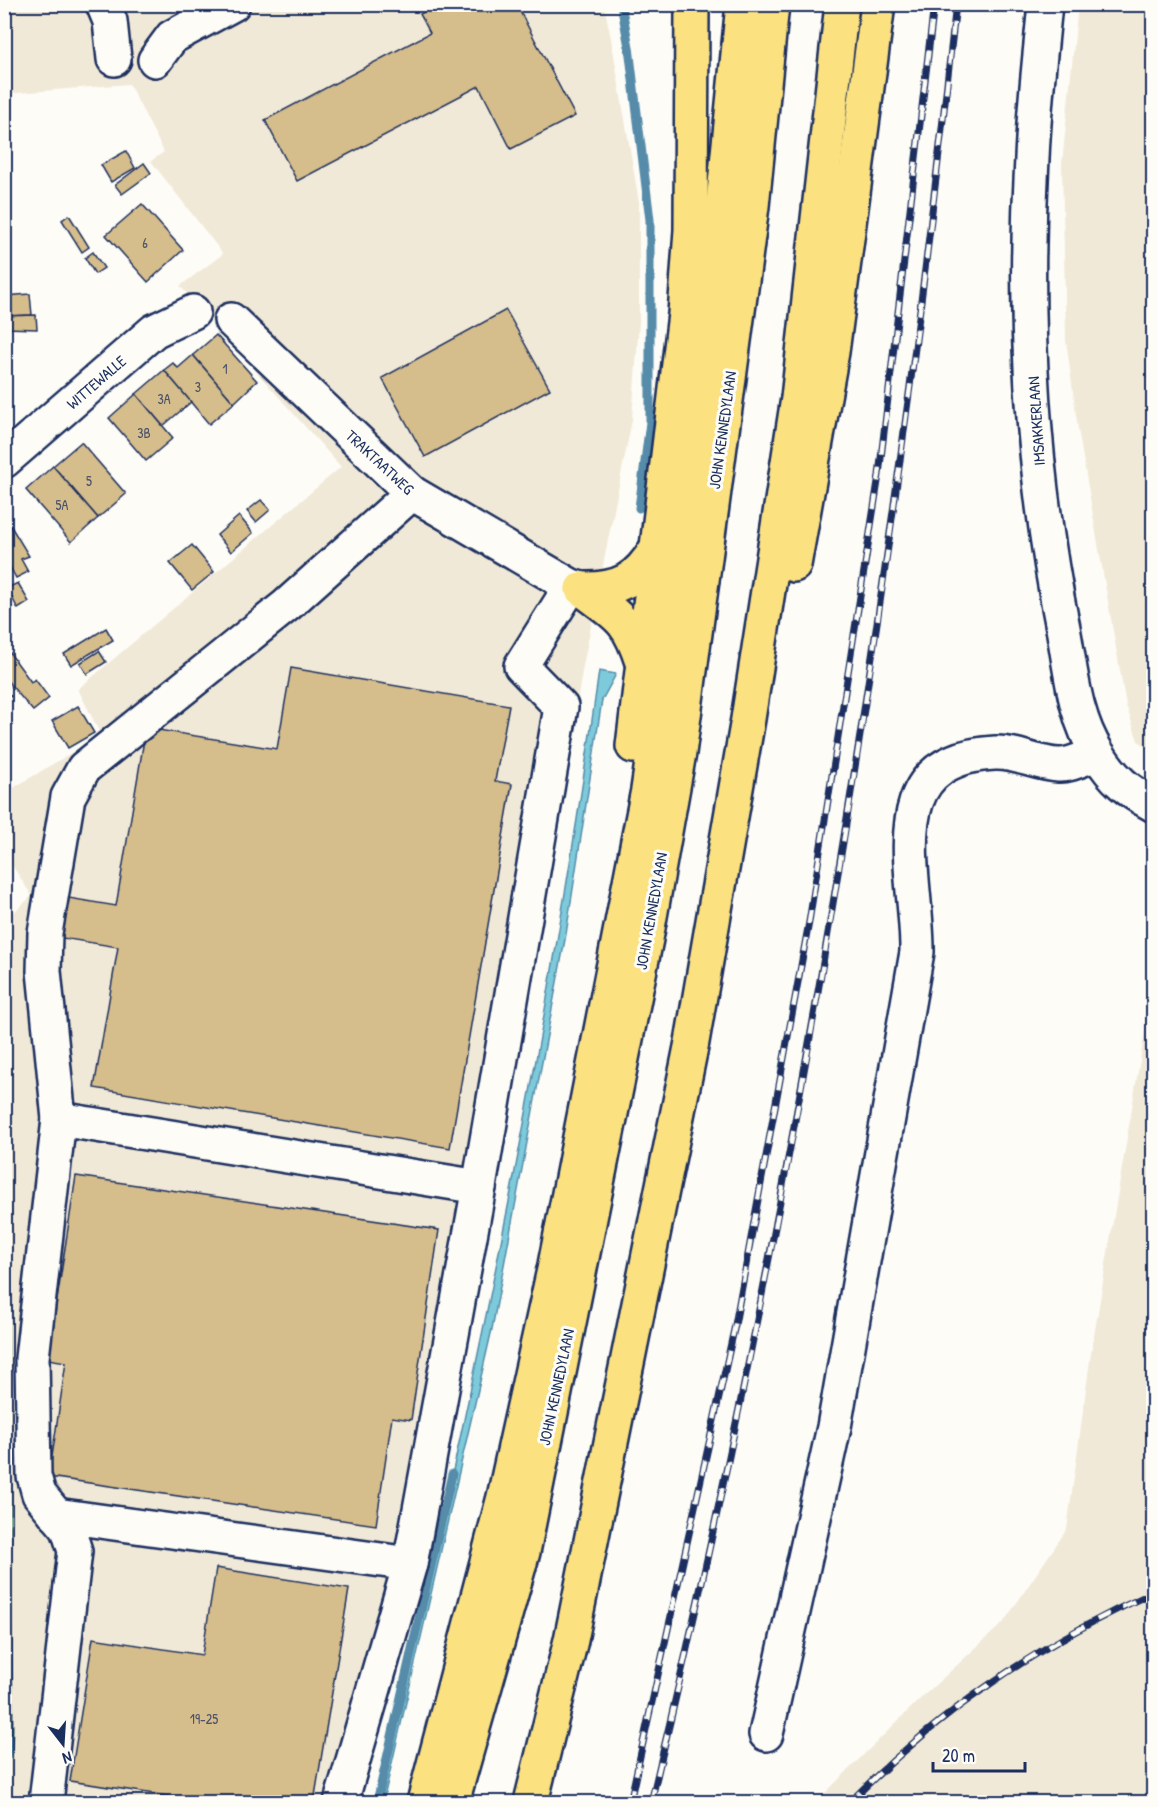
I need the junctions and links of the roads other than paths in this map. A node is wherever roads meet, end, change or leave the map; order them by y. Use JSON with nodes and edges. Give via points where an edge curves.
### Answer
{"nodes":[{"id":1,"x":103,"y":4,"type":"edge"},
{"id":2,"x":233,"y":4,"type":"edge"},
{"id":3,"x":692,"y":4,"type":"edge"},
{"id":4,"x":743,"y":4,"type":"edge"},
{"id":5,"x":772,"y":4,"type":"edge"},
{"id":6,"x":842,"y":4,"type":"edge"},
{"id":7,"x":878,"y":4,"type":"edge"},
{"id":8,"x":1045,"y":4,"type":"edge"},
{"id":9,"x":114,"y":59,"type":"dead end"},
{"id":10,"x":154,"y":60,"type":"dead end"},
{"id":11,"x":193,"y":312,"type":"dead end"},
{"id":12,"x":231,"y":320,"type":"dead end"},
{"id":13,"x":4,"y":461,"type":"edge"},
{"id":14,"x":412,"y":493,"type":"junction"},
{"id":15,"x":656,"y":549,"type":"junction"},
{"id":16,"x":577,"y":588,"type":"junction"},
{"id":17,"x":642,"y":662,"type":"junction"},
{"id":18,"x":1097,"y":754,"type":"junction"},
{"id":19,"x":1154,"y":805,"type":"edge"},
{"id":20,"x":639,"y":836,"type":"junction"},
{"id":21,"x":692,"y":1042,"type":"junction"},
{"id":22,"x":59,"y":1119,"type":"junction"},
{"id":23,"x":479,"y":1187,"type":"junction"},
{"id":24,"x":56,"y":1515,"type":"junction"},
{"id":25,"x":410,"y":1563,"type":"junction"},
{"id":26,"x":766,"y":1734,"type":"dead end"},
{"id":27,"x":46,"y":1803,"type":"edge"},
{"id":28,"x":341,"y":1803,"type":"edge"},
{"id":29,"x":424,"y":1803,"type":"edge"},
{"id":30,"x":452,"y":1803,"type":"edge"},
{"id":31,"x":531,"y":1803,"type":"edge"}],
"edges":[{"from":1,"to":9,"type":"street","via":[[110,21]]},
{"from":2,"to":10,"type":"street","via":[[172,37]]},
{"from":3,"to":15,"type":"highway","via":[[691,230],[686,304]]},
{"from":4,"to":20,"type":"highway","name":"JOHN KENNEDYLAAN","via":[[689,505]]},
{"from":5,"to":30,"type":"highway","name":"JOHN KENNEDYLAAN","via":[[752,206],[679,753],[523,1552]]},
{"from":6,"to":21,"type":"highway","via":[[798,398]]},
{"from":7,"to":21,"type":"highway","via":[[814,461],[728,913]]},
{"from":8,"to":18,"type":"street","name":"IMSAKKERLAAN","via":[[1031,159],[1035,430],[1055,591],[1080,716]]},
{"from":11,"to":13,"type":"street","name":"WITTEWALLE","via":[[154,331]]},
{"from":12,"to":14,"type":"street","name":"TRAKTAATWEG"},
{"from":14,"to":16,"type":"street","name":"TRAKTAATWEG"},
{"from":14,"to":22,"type":"street","via":[[287,605],[84,768],[68,797],[45,933],[44,971]]},
{"from":15,"to":16,"type":"highway","via":[[646,566],[630,580],[604,590]]},
{"from":15,"to":17,"type":"highway"},
{"from":16,"to":17,"type":"highway","via":[[625,622]]},
{"from":16,"to":23,"type":"street","via":[[521,666],[561,707]]},
{"from":17,"to":20,"type":"highway","via":[[631,766]]},
{"from":18,"to":19,"type":"street","name":"IMSAKKERLAAN","via":[[1124,789]]},
{"from":18,"to":26,"type":"street","via":[[1059,766],[998,753],[963,756],[935,772],[917,795],[908,847],[918,920],[917,952],[834,1426]]},
{"from":20,"to":29,"type":"highway","name":"JOHN KENNEDYLAAN","via":[[557,1253],[504,1497]]},
{"from":21,"to":31,"type":"highway","via":[[571,1640]]},
{"from":22,"to":23,"type":"street"},
{"from":22,"to":24,"type":"street","via":[[32,1358],[34,1476],[39,1494]]},
{"from":23,"to":25,"type":"street"},
{"from":24,"to":25,"type":"street"},
{"from":24,"to":27,"type":"street","via":[[68,1529],[75,1551]]},
{"from":25,"to":28,"type":"street"}]}
